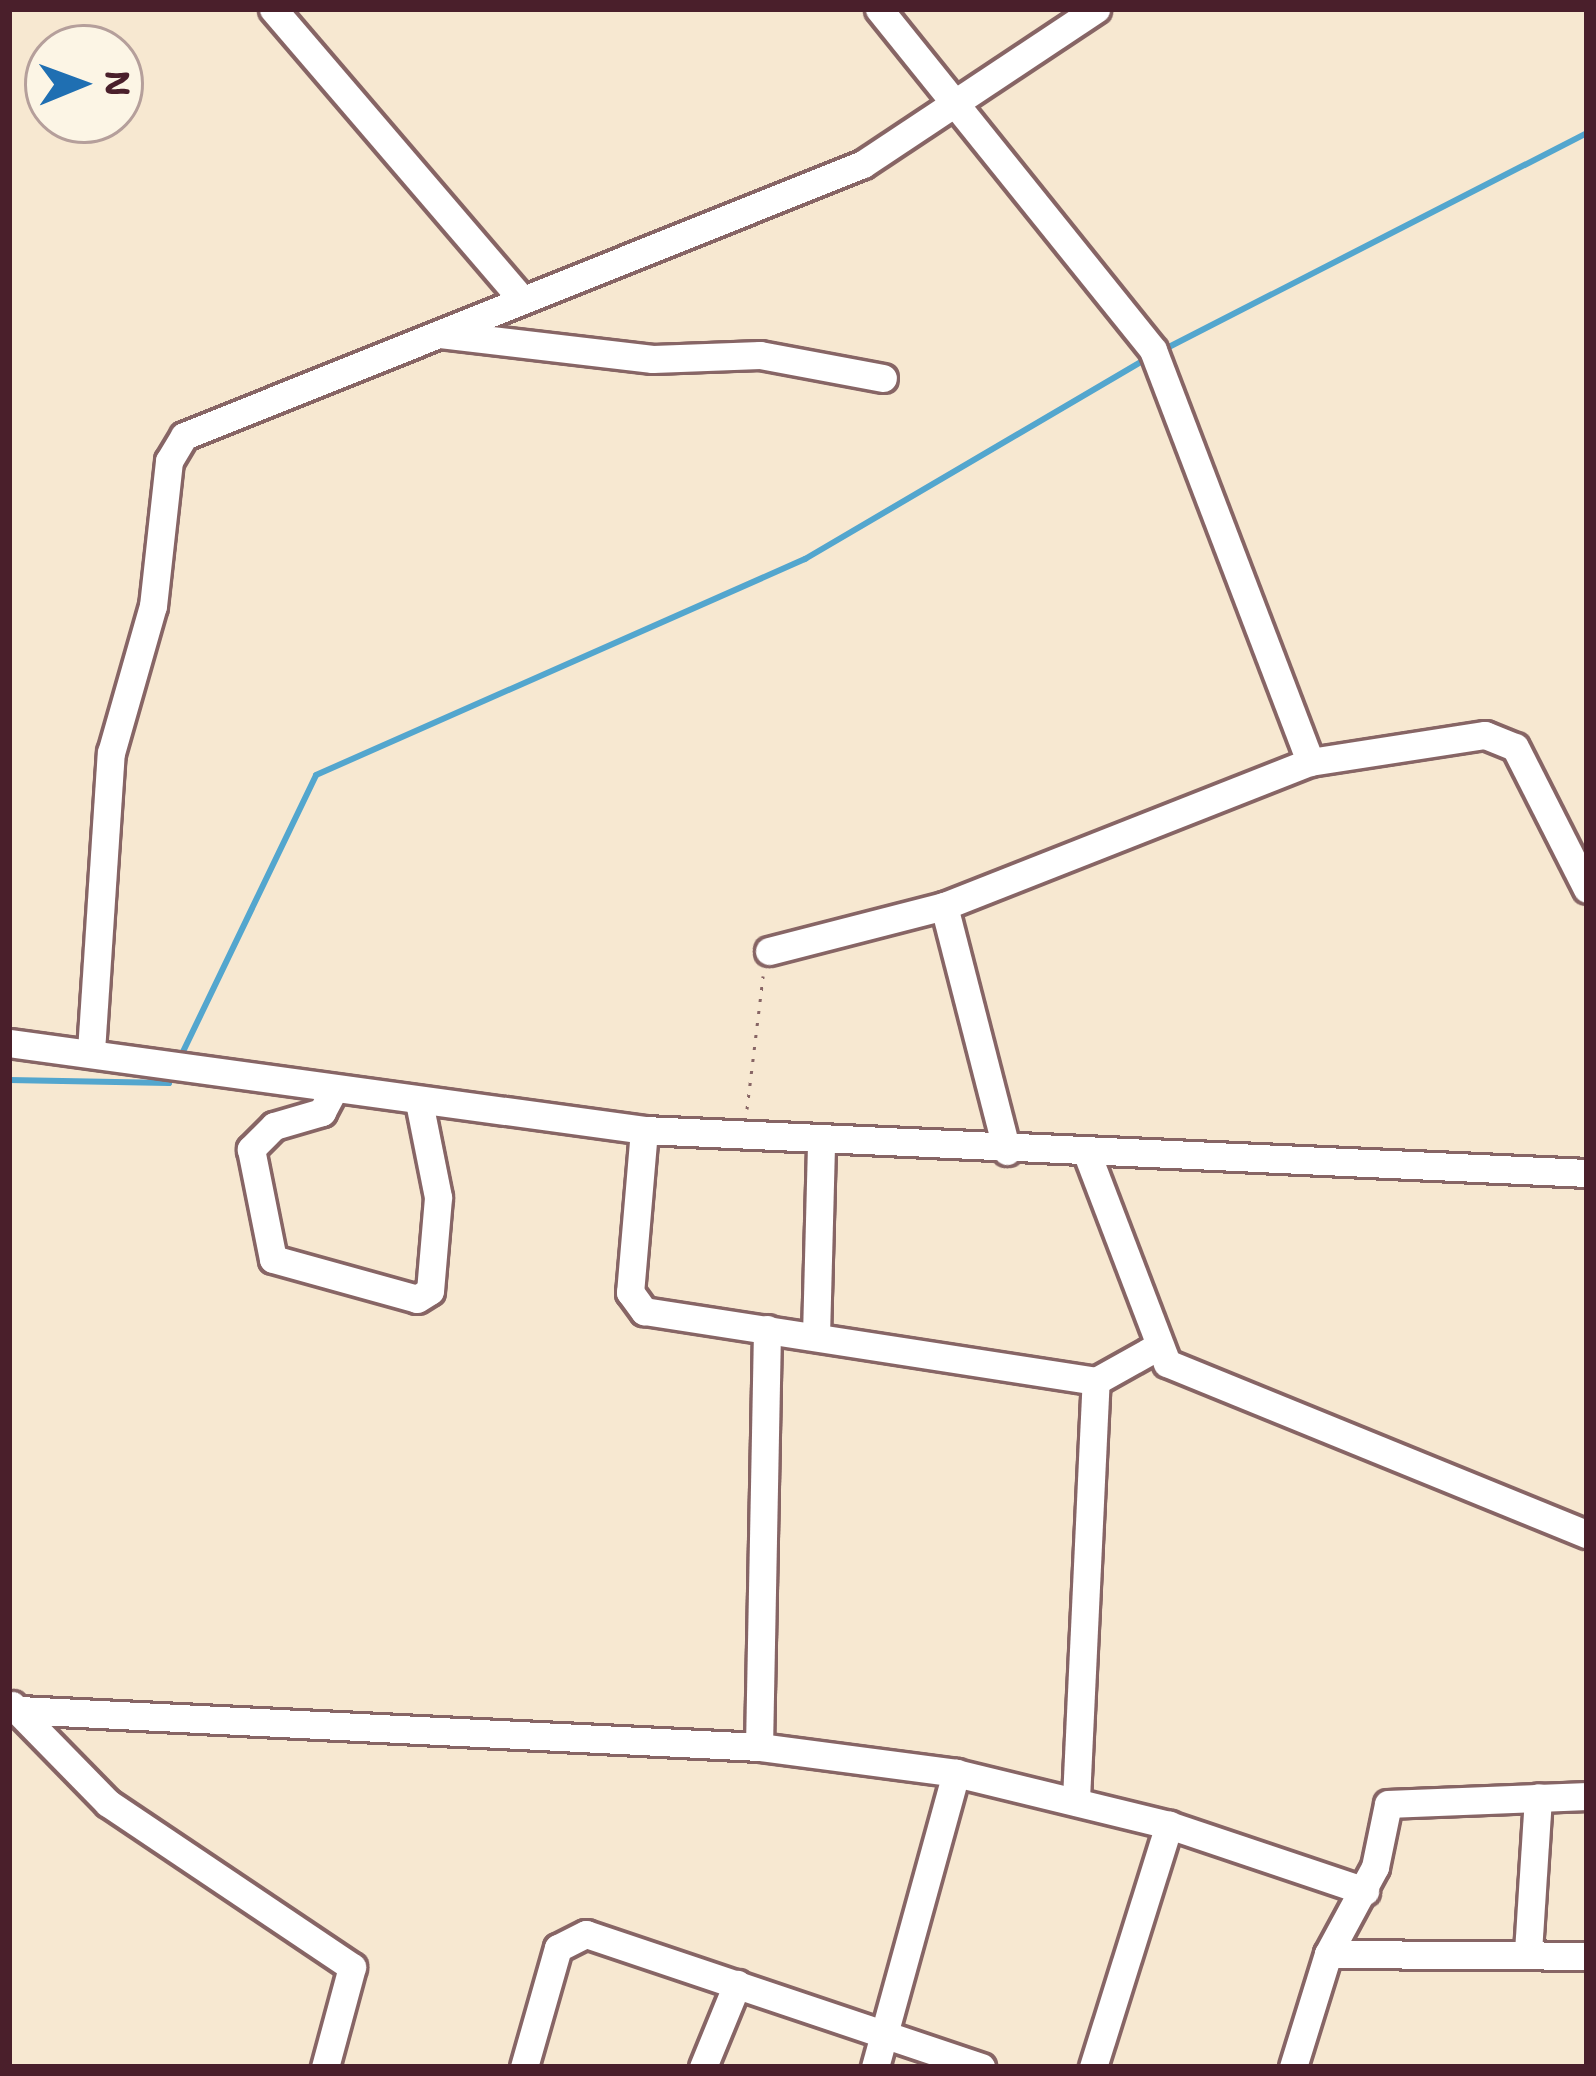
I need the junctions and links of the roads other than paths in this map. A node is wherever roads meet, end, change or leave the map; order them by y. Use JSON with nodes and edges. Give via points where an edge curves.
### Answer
{"nodes":[{"id":1,"x":273,"y":9,"type":"edge"},
{"id":2,"x":879,"y":9,"type":"edge"},
{"id":3,"x":1096,"y":9,"type":"edge"},
{"id":4,"x":957,"y":107,"type":"junction"},
{"id":5,"x":519,"y":296,"type":"junction"},
{"id":6,"x":440,"y":334,"type":"junction"},
{"id":7,"x":883,"y":378,"type":"dead end"},
{"id":8,"x":1310,"y":762,"type":"junction"},
{"id":9,"x":1587,"y":890,"type":"edge"},
{"id":10,"x":944,"y":907,"type":"junction"},
{"id":11,"x":769,"y":951,"type":"road end"},
{"id":12,"x":9,"y":1042,"type":"edge"},
{"id":13,"x":92,"y":1051,"type":"junction"},
{"id":14,"x":333,"y":1091,"type":"junction"},
{"id":15,"x":419,"y":1102,"type":"junction"},
{"id":16,"x":644,"y":1130,"type":"junction"},
{"id":17,"x":821,"y":1142,"type":"junction"},
{"id":18,"x":1007,"y":1151,"type":"junction"},
{"id":19,"x":1086,"y":1151,"type":"junction"},
{"id":20,"x":1587,"y":1173,"type":"edge"},
{"id":21,"x":767,"y":1329,"type":"junction"},
{"id":22,"x":816,"y":1336,"type":"junction"},
{"id":23,"x":1155,"y":1348,"type":"junction"},
{"id":24,"x":1096,"y":1381,"type":"junction"},
{"id":25,"x":1587,"y":1534,"type":"edge"},
{"id":26,"x":14,"y":1707,"type":"edge"},
{"id":27,"x":759,"y":1747,"type":"junction"},
{"id":28,"x":956,"y":1773,"type":"junction"},
{"id":29,"x":1587,"y":1796,"type":"edge"},
{"id":30,"x":1538,"y":1797,"type":"junction"},
{"id":31,"x":1076,"y":1799,"type":"junction"},
{"id":32,"x":1169,"y":1825,"type":"junction"},
{"id":33,"x":1365,"y":1891,"type":"junction"},
{"id":34,"x":1528,"y":1952,"type":"junction"},
{"id":35,"x":1328,"y":1954,"type":"junction"},
{"id":36,"x":1587,"y":1956,"type":"edge"},
{"id":37,"x":737,"y":1984,"type":"junction"},
{"id":38,"x":885,"y":2033,"type":"junction"},
{"id":39,"x":336,"y":2064,"type":"edge"},
{"id":40,"x":524,"y":2067,"type":"edge"},
{"id":41,"x":703,"y":2067,"type":"edge"},
{"id":42,"x":875,"y":2067,"type":"edge"},
{"id":43,"x":981,"y":2067,"type":"edge"},
{"id":44,"x":1093,"y":2067,"type":"edge"},
{"id":45,"x":1293,"y":2067,"type":"edge"}],
"edges":[{"from":1,"to":5,"type":"street"},
{"from":2,"to":4,"type":"street"},
{"from":3,"to":4,"type":"street"},
{"from":4,"to":5,"type":"street","via":[[863,164]]},
{"from":4,"to":8,"type":"street","via":[[1153,350]]},
{"from":5,"to":6,"type":"street"},
{"from":6,"to":7,"type":"street","via":[[652,359],[760,355]]},
{"from":6,"to":13,"type":"street","via":[[174,447],[154,606],[111,753]]},
{"from":8,"to":9,"type":"street","via":[[1498,738],[1515,747]]},
{"from":8,"to":10,"type":"street"},
{"from":10,"to":11,"type":"street"},
{"from":10,"to":18,"type":"street"},
{"from":12,"to":13,"type":"street"},
{"from":13,"to":14,"type":"street"},
{"from":14,"to":15,"type":"street"},
{"from":14,"to":15,"type":"street","via":[[322,1112],[274,1126],[251,1148],[273,1259],[417,1299],[430,1291],[437,1197]]},
{"from":15,"to":16,"type":"street"},
{"from":16,"to":17,"type":"street"},
{"from":16,"to":21,"type":"street","via":[[634,1303]]},
{"from":17,"to":18,"type":"street"},
{"from":17,"to":22,"type":"street"},
{"from":18,"to":19,"type":"street"},
{"from":19,"to":20,"type":"street"},
{"from":19,"to":23,"type":"street"},
{"from":21,"to":22,"type":"street"},
{"from":21,"to":27,"type":"street"},
{"from":22,"to":24,"type":"street"},
{"from":23,"to":24,"type":"street"},
{"from":23,"to":25,"type":"street","via":[[1184,1371]]},
{"from":24,"to":31,"type":"street"},
{"from":26,"to":27,"type":"street"},
{"from":26,"to":39,"type":"street","via":[[108,1803],[352,1967]]},
{"from":27,"to":28,"type":"street"},
{"from":28,"to":31,"type":"street"},
{"from":28,"to":38,"type":"street"},
{"from":29,"to":30,"type":"street"},
{"from":30,"to":33,"type":"street","via":[[1401,1796],[1381,1819]]},
{"from":30,"to":34,"type":"street"},
{"from":31,"to":32,"type":"street"},
{"from":32,"to":33,"type":"street"},
{"from":32,"to":44,"type":"street"},
{"from":33,"to":35,"type":"street"},
{"from":34,"to":35,"type":"street"},
{"from":34,"to":36,"type":"street"},
{"from":35,"to":45,"type":"street"},
{"from":37,"to":38,"type":"street"},
{"from":37,"to":40,"type":"street","via":[[571,1936]]},
{"from":37,"to":41,"type":"street"},
{"from":38,"to":42,"type":"street"},
{"from":38,"to":43,"type":"street"}]}
